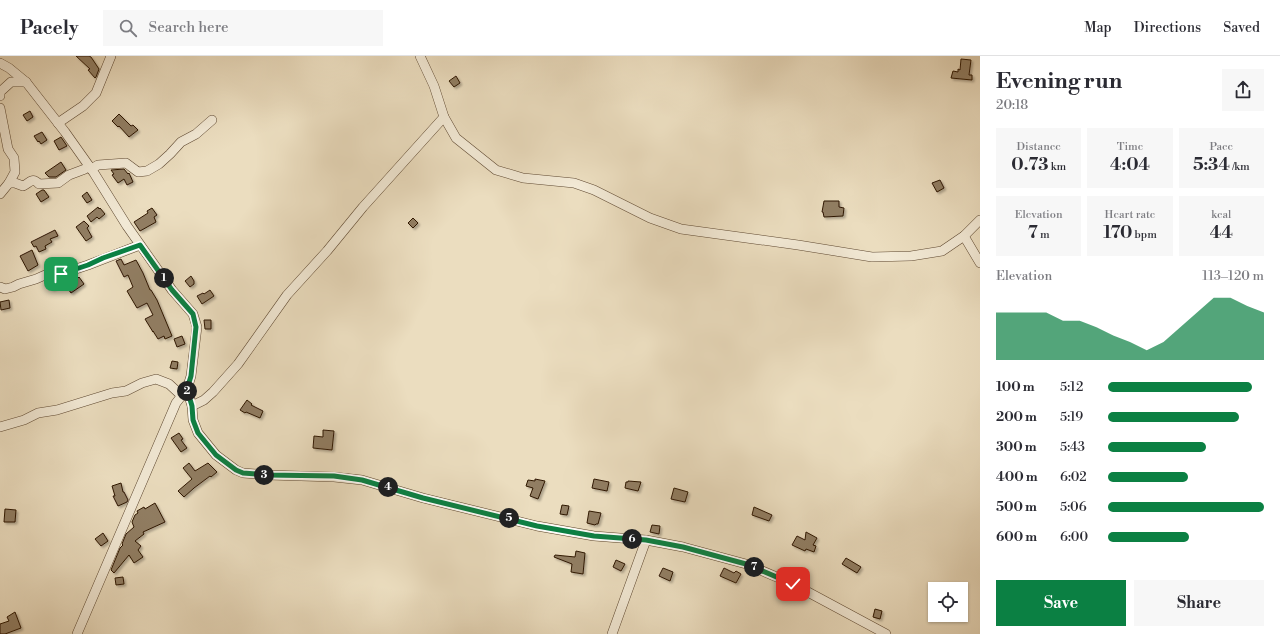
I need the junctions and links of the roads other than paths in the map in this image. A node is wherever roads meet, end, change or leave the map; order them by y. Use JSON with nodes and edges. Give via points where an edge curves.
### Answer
{"nodes":[{"id":1,"x":111,"y":56,"type":"edge"},
{"id":2,"x":420,"y":56,"type":"edge"},
{"id":3,"x":0,"y":63,"type":"edge"},
{"id":4,"x":26,"y":82,"type":"junction"},
{"id":5,"x":0,"y":96,"type":"edge"},
{"id":6,"x":0,"y":108,"type":"edge"},
{"id":7,"x":444,"y":117,"type":"junction"},
{"id":8,"x":212,"y":120,"type":"dead end"},
{"id":9,"x":58,"y":123,"type":"junction"},
{"id":10,"x":90,"y":168,"type":"junction"},
{"id":11,"x":9,"y":184,"type":"junction"},
{"id":12,"x":0,"y":194,"type":"edge"},
{"id":13,"x":980,"y":220,"type":"edge"},
{"id":14,"x":964,"y":236,"type":"junction"},
{"id":15,"x":140,"y":245,"type":"junction"},
{"id":16,"x":980,"y":263,"type":"edge"},
{"id":17,"x":0,"y":287,"type":"edge"},
{"id":18,"x":185,"y":393,"type":"junction"},
{"id":19,"x":192,"y":406,"type":"junction"},
{"id":20,"x":0,"y":427,"type":"edge"},
{"id":21,"x":646,"y":540,"type":"junction"},
{"id":22,"x":77,"y":634,"type":"edge"},
{"id":23,"x":612,"y":634,"type":"edge"},
{"id":24,"x":886,"y":634,"type":"edge"}],
"edges":[{"from":1,"to":9,"type":"street","via":[[96,93],[83,106]]},
{"from":2,"to":7,"type":"street","via":[[434,86]]},
{"from":3,"to":4,"type":"street"},
{"from":4,"to":5,"type":"street","via":[[11,82],[0,92]]},
{"from":4,"to":9,"type":"street"},
{"from":6,"to":11,"type":"street","via":[[8,149],[14,158],[15,172]]},
{"from":7,"to":14,"type":"street","via":[[456,138],[496,170],[523,178],[574,183],[650,218],[681,229],[872,257],[910,256],[942,251]]},
{"from":7,"to":19,"type":"street","via":[[287,295],[238,364],[213,392]]},
{"from":8,"to":10,"type":"street","via":[[147,171],[138,172],[126,163]]},
{"from":9,"to":10,"type":"street"},
{"from":10,"to":11,"type":"street","via":[[69,175],[58,183],[39,184],[32,180],[23,186]]},
{"from":10,"to":15,"type":"street"},
{"from":11,"to":12,"type":"street"},
{"from":13,"to":14,"type":"street"},
{"from":14,"to":16,"type":"street"},
{"from":15,"to":17,"type":"street","via":[[61,274],[54,271],[13,287]]},
{"from":15,"to":18,"type":"street","via":[[172,290],[193,314],[196,327],[191,376]]},
{"from":18,"to":19,"type":"street"},
{"from":18,"to":20,"type":"street","via":[[156,378],[126,391],[38,413]]},
{"from":18,"to":22,"type":"street","via":[[176,403]]},
{"from":19,"to":21,"type":"street","via":[[193,420],[198,433],[216,455],[243,473],[334,476],[362,480],[537,526],[594,536]]},
{"from":21,"to":23,"type":"street"},
{"from":21,"to":24,"type":"street","via":[[746,564],[793,584]]}]}
